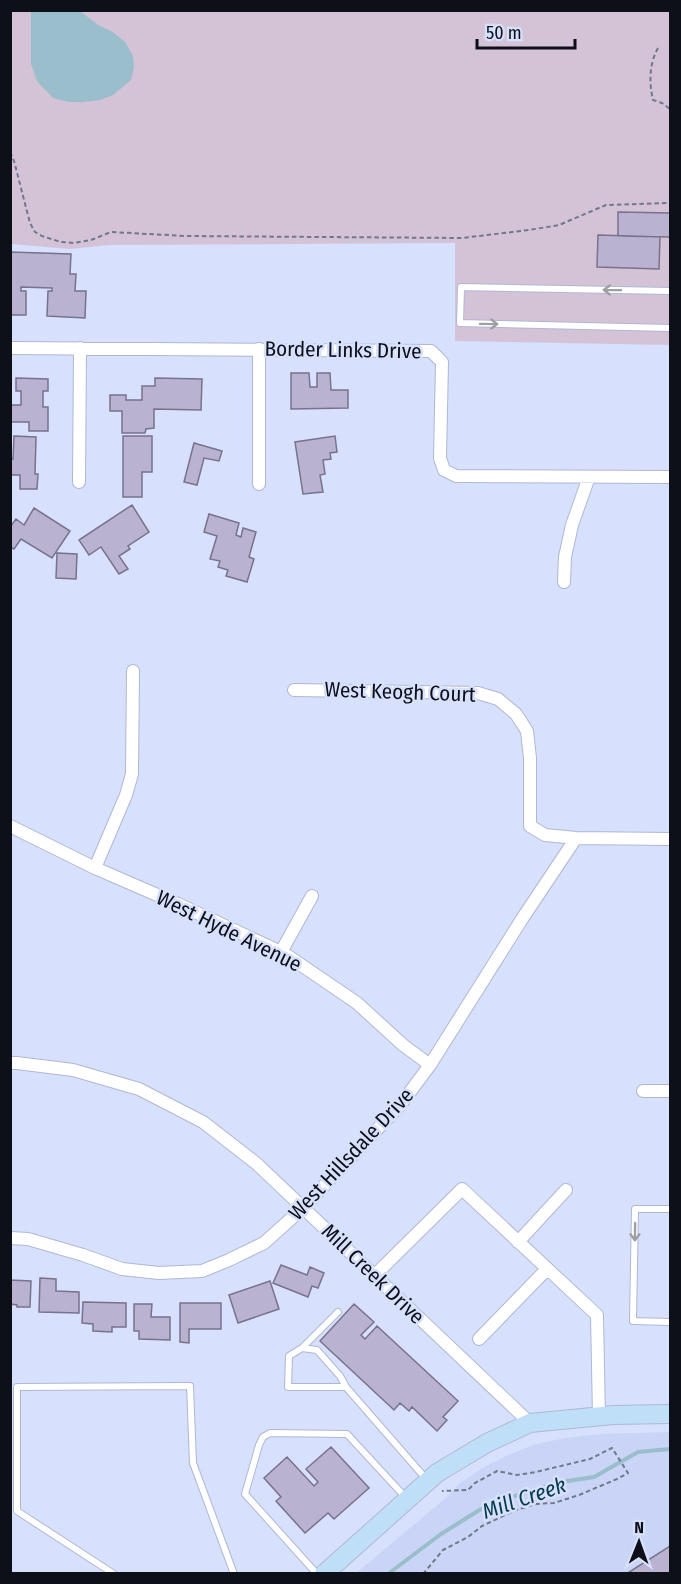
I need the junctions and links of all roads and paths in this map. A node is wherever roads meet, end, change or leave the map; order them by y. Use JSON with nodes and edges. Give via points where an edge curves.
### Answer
{"nodes":[{"id":1,"x":658,"y":48,"type":"dead end"},
{"id":2,"x":670,"y":109,"type":"edge"},
{"id":3,"x":10,"y":152,"type":"edge"},
{"id":4,"x":670,"y":203,"type":"edge"},
{"id":5,"x":670,"y":291,"type":"edge"},
{"id":6,"x":670,"y":328,"type":"edge"},
{"id":7,"x":10,"y":348,"type":"edge"},
{"id":8,"x":80,"y":348,"type":"junction"},
{"id":9,"x":259,"y":349,"type":"junction"},
{"id":10,"x":589,"y":477,"type":"junction"},
{"id":11,"x":670,"y":477,"type":"edge"},
{"id":12,"x":79,"y":482,"type":"dead end"},
{"id":13,"x":259,"y":483,"type":"dead end"},
{"id":14,"x":564,"y":582,"type":"dead end"},
{"id":15,"x":133,"y":671,"type":"dead end"},
{"id":16,"x":294,"y":690,"type":"dead end"},
{"id":17,"x":10,"y":826,"type":"edge"},
{"id":18,"x":576,"y":838,"type":"junction"},
{"id":19,"x":670,"y":838,"type":"edge"},
{"id":20,"x":95,"y":868,"type":"junction"},
{"id":21,"x":312,"y":896,"type":"dead end"},
{"id":22,"x":281,"y":952,"type":"junction"},
{"id":23,"x":10,"y":1063,"type":"edge"},
{"id":24,"x":430,"y":1065,"type":"junction"},
{"id":25,"x":643,"y":1091,"type":"dead end"},
{"id":26,"x":670,"y":1091,"type":"edge"},
{"id":27,"x":566,"y":1190,"type":"dead end"},
{"id":28,"x":303,"y":1208,"type":"junction"},
{"id":29,"x":670,"y":1209,"type":"edge"},
{"id":30,"x":10,"y":1238,"type":"edge"},
{"id":31,"x":518,"y":1242,"type":"junction"},
{"id":32,"x":547,"y":1269,"type":"junction"},
{"id":33,"x":375,"y":1275,"type":"junction"},
{"id":34,"x":338,"y":1312,"type":"dead end"},
{"id":35,"x":670,"y":1322,"type":"edge"},
{"id":36,"x":479,"y":1339,"type":"dead end"},
{"id":37,"x":302,"y":1348,"type":"junction"},
{"id":38,"x":346,"y":1387,"type":"junction"},
{"id":39,"x":670,"y":1414,"type":"edge"},
{"id":40,"x":599,"y":1416,"type":"junction"},
{"id":41,"x":530,"y":1424,"type":"junction"},
{"id":42,"x":432,"y":1486,"type":"junction"},
{"id":43,"x":407,"y":1499,"type":"junction"},
{"id":44,"x":114,"y":1574,"type":"edge"},
{"id":45,"x":234,"y":1574,"type":"edge"},
{"id":46,"x":317,"y":1574,"type":"edge"},
{"id":47,"x":324,"y":1574,"type":"edge"},
{"id":48,"x":423,"y":1574,"type":"edge"}],
"edges":[{"from":1,"to":2,"type":"path","via":[[652,63],[651,91],[653,100]]},
{"from":3,"to":4,"type":"path","via":[[35,232],[61,242],[83,242],[111,232],[462,238],[559,225],[606,205]]},
{"from":5,"to":6,"type":"lane","one_way":true,"via":[[461,287],[460,323]]},
{"from":7,"to":8,"type":"street","name":"Border Links Drive"},
{"from":8,"to":9,"type":"street","name":"Border Links Drive"},
{"from":8,"to":12,"type":"street"},
{"from":9,"to":10,"type":"street","name":"Border Links Drive","via":[[431,351],[442,362],[440,458],[444,470],[456,476]]},
{"from":9,"to":13,"type":"street"},
{"from":10,"to":11,"type":"street","name":"Border Links Drive"},
{"from":10,"to":14,"type":"street","via":[[572,525]]},
{"from":15,"to":20,"type":"street","via":[[132,774]]},
{"from":16,"to":18,"type":"street","name":"West Keogh Court","via":[[478,693],[498,699],[516,714],[527,731],[530,826],[544,835]]},
{"from":17,"to":20,"type":"street","name":"West Hyde Avenue"},
{"from":18,"to":19,"type":"street"},
{"from":18,"to":24,"type":"street","name":"West Hillsdale Drive"},
{"from":20,"to":22,"type":"street","name":"West Hyde Avenue"},
{"from":21,"to":22,"type":"street"},
{"from":22,"to":24,"type":"street","name":"West Hyde Avenue","via":[[357,1004]]},
{"from":23,"to":28,"type":"street","name":"Mill Creek Drive","via":[[73,1070],[140,1089],[203,1122],[257,1164]]},
{"from":24,"to":28,"type":"street","name":"West Hillsdale Drive","via":[[401,1104]]},
{"from":25,"to":26,"type":"street"},
{"from":27,"to":31,"type":"street"},
{"from":28,"to":30,"type":"street","name":"West Hillsdale Drive","via":[[264,1243],[202,1271],[159,1273],[122,1269],[28,1239]]},
{"from":28,"to":33,"type":"street","name":"Mill Creek Drive"},
{"from":29,"to":35,"type":"lane","one_way":true,"via":[[635,1209],[633,1321]]},
{"from":31,"to":32,"type":"street"},
{"from":31,"to":33,"type":"street","via":[[462,1189]]},
{"from":32,"to":36,"type":"street"},
{"from":32,"to":40,"type":"street","via":[[597,1315]]},
{"from":33,"to":41,"type":"street","name":"Mill Creek Drive"},
{"from":34,"to":37,"type":"lane"},
{"from":37,"to":38,"type":"lane","via":[[317,1350]]},
{"from":37,"to":38,"type":"lane","via":[[289,1356],[288,1387]]},
{"from":38,"to":42,"type":"lane"},
{"from":39,"to":40,"type":"street"},
{"from":40,"to":41,"type":"street"},
{"from":41,"to":42,"type":"street","via":[[487,1443],[437,1473]]},
{"from":42,"to":43,"type":"street"},
{"from":42,"to":48,"type":"path","via":[[468,1490],[497,1471],[517,1475],[536,1472],[590,1459],[612,1448],[628,1473],[597,1489],[516,1510],[482,1526],[443,1550]]},
{"from":43,"to":46,"type":"lane","via":[[347,1434],[270,1433],[263,1437],[245,1494]]},
{"from":43,"to":47,"type":"street"},
{"from":44,"to":45,"type":"lane","via":[[17,1511],[17,1387],[190,1386],[193,1463]]}]}
